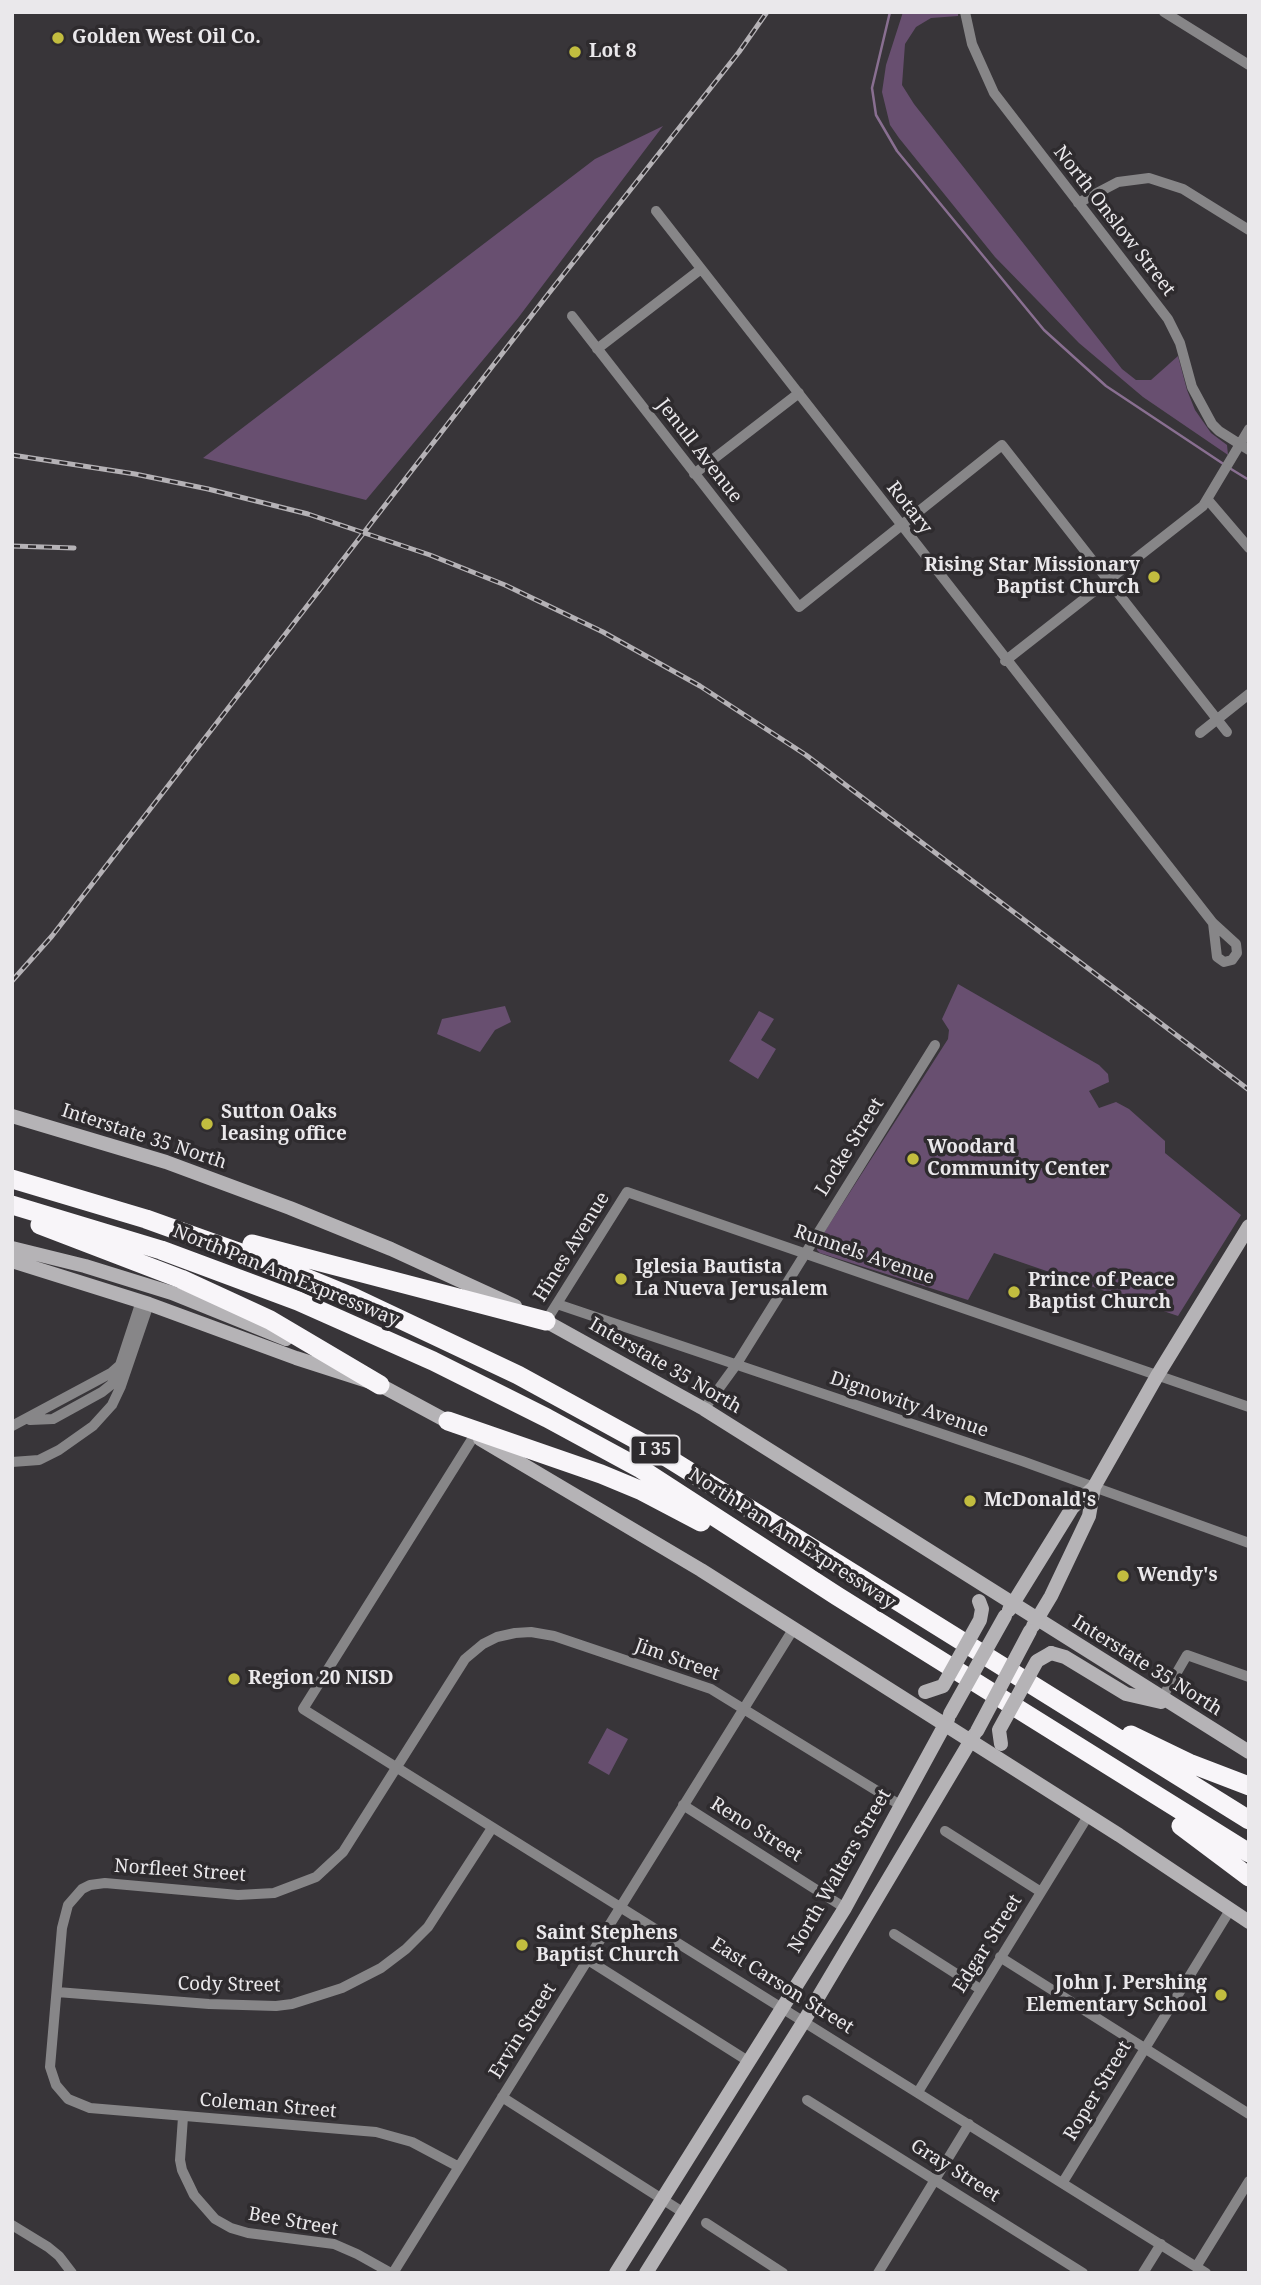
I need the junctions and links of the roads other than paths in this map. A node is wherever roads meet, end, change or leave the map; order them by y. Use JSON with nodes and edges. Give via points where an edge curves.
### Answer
{"nodes":[{"id":1,"x":965,"y":12,"type":"edge"},
{"id":2,"x":1164,"y":12,"type":"edge"},
{"id":3,"x":1249,"y":65,"type":"edge"},
{"id":4,"x":1079,"y":204,"type":"junction"},
{"id":5,"x":656,"y":211,"type":"dead end"},
{"id":6,"x":1249,"y":230,"type":"edge"},
{"id":7,"x":701,"y":269,"type":"junction"},
{"id":8,"x":572,"y":316,"type":"dead end"},
{"id":9,"x":597,"y":349,"type":"junction"},
{"id":10,"x":799,"y":393,"type":"junction"},
{"id":11,"x":1249,"y":429,"type":"edge"},
{"id":12,"x":1244,"y":448,"type":"edge"},
{"id":13,"x":694,"y":474,"type":"junction"},
{"id":14,"x":1208,"y":500,"type":"junction"},
{"id":15,"x":900,"y":525,"type":"junction"},
{"id":16,"x":1249,"y":548,"type":"edge"},
{"id":17,"x":1109,"y":580,"type":"junction"},
{"id":18,"x":1005,"y":661,"type":"junction"},
{"id":19,"x":1249,"y":694,"type":"edge"},
{"id":20,"x":1217,"y":719,"type":"junction"},
{"id":21,"x":1227,"y":732,"type":"dead end"},
{"id":22,"x":1200,"y":733,"type":"dead end"},
{"id":23,"x":1213,"y":923,"type":"dead end"},
{"id":24,"x":935,"y":1045,"type":"dead end"},
{"id":25,"x":12,"y":1116,"type":"edge"},
{"id":26,"x":12,"y":1177,"type":"edge"},
{"id":27,"x":627,"y":1192,"type":"joint"},
{"id":28,"x":12,"y":1205,"type":"edge"},
{"id":29,"x":12,"y":1215,"type":"edge"},
{"id":30,"x":1249,"y":1226,"type":"edge"},
{"id":31,"x":12,"y":1248,"type":"edge"},
{"id":32,"x":806,"y":1254,"type":"junction"},
{"id":33,"x":12,"y":1261,"type":"edge"},
{"id":34,"x":145,"y":1302,"type":"junction"},
{"id":35,"x":557,"y":1304,"type":"junction"},
{"id":36,"x":546,"y":1321,"type":"junction"},
{"id":37,"x":736,"y":1365,"type":"junction"},
{"id":38,"x":1157,"y":1376,"type":"junction"},
{"id":39,"x":380,"y":1385,"type":"junction"},
{"id":40,"x":1249,"y":1407,"type":"edge"},
{"id":41,"x":704,"y":1409,"type":"junction"},
{"id":42,"x":447,"y":1421,"type":"junction"},
{"id":43,"x":12,"y":1426,"type":"edge"},
{"id":44,"x":474,"y":1436,"type":"junction"},
{"id":45,"x":12,"y":1462,"type":"edge"},
{"id":46,"x":1094,"y":1487,"type":"junction"},
{"id":47,"x":1248,"y":1543,"type":"edge"},
{"id":48,"x":961,"y":1572,"type":"junction"},
{"id":49,"x":837,"y":1596,"type":"junction"},
{"id":50,"x":1009,"y":1610,"type":"junction"},
{"id":51,"x":1034,"y":1625,"type":"junction"},
{"id":52,"x":794,"y":1629,"type":"junction"},
{"id":53,"x":465,"y":1659,"type":"joint"},
{"id":54,"x":1249,"y":1677,"type":"edge"},
{"id":55,"x":882,"y":1684,"type":"junction"},
{"id":56,"x":1035,"y":1687,"type":"junction"},
{"id":57,"x":1167,"y":1701,"type":"junction"},
{"id":58,"x":1019,"y":1708,"type":"junction"},
{"id":59,"x":744,"y":1709,"type":"junction"},
{"id":60,"x":947,"y":1719,"type":"junction"},
{"id":61,"x":974,"y":1736,"type":"junction"},
{"id":62,"x":1249,"y":1752,"type":"edge"},
{"id":63,"x":397,"y":1768,"type":"junction"},
{"id":64,"x":1041,"y":1786,"type":"junction"},
{"id":65,"x":1249,"y":1786,"type":"edge"},
{"id":66,"x":683,"y":1805,"type":"junction"},
{"id":67,"x":900,"y":1805,"type":"junction"},
{"id":68,"x":1088,"y":1816,"type":"junction"},
{"id":69,"x":1249,"y":1820,"type":"edge"},
{"id":70,"x":492,"y":1828,"type":"junction"},
{"id":71,"x":945,"y":1830,"type":"dead end"},
{"id":72,"x":1249,"y":1853,"type":"edge"},
{"id":73,"x":1249,"y":1877,"type":"edge"},
{"id":74,"x":1041,"y":1892,"type":"junction"},
{"id":75,"x":621,"y":1907,"type":"junction"},
{"id":76,"x":845,"y":1908,"type":"junction"},
{"id":77,"x":1230,"y":1910,"type":"junction"},
{"id":78,"x":1249,"y":1922,"type":"edge"},
{"id":79,"x":894,"y":1934,"type":"dead end"},
{"id":80,"x":1000,"y":1957,"type":"junction"},
{"id":81,"x":588,"y":1960,"type":"junction"},
{"id":82,"x":980,"y":1989,"type":"junction"},
{"id":83,"x":57,"y":1992,"type":"junction"},
{"id":84,"x":783,"y":2007,"type":"junction"},
{"id":85,"x":804,"y":2021,"type":"junction"},
{"id":86,"x":1144,"y":2048,"type":"junction"},
{"id":87,"x":748,"y":2061,"type":"junction"},
{"id":88,"x":918,"y":2092,"type":"junction"},
{"id":89,"x":502,"y":2097,"type":"junction"},
{"id":90,"x":68,"y":2099,"type":"joint"},
{"id":91,"x":807,"y":2100,"type":"dead end"},
{"id":92,"x":1249,"y":2114,"type":"edge"},
{"id":93,"x":183,"y":2117,"type":"junction"},
{"id":94,"x":969,"y":2124,"type":"junction"},
{"id":95,"x":459,"y":2167,"type":"junction"},
{"id":96,"x":935,"y":2180,"type":"junction"},
{"id":97,"x":1249,"y":2181,"type":"edge"},
{"id":98,"x":1063,"y":2182,"type":"junction"},
{"id":99,"x":663,"y":2198,"type":"junction"},
{"id":100,"x":684,"y":2213,"type":"junction"},
{"id":101,"x":706,"y":2223,"type":"dead end"},
{"id":102,"x":12,"y":2225,"type":"edge"},
{"id":103,"x":1161,"y":2244,"type":"junction"},
{"id":104,"x":1201,"y":2270,"type":"edge"},
{"id":105,"x":72,"y":2273,"type":"edge"},
{"id":106,"x":392,"y":2273,"type":"edge"},
{"id":107,"x":616,"y":2273,"type":"edge"},
{"id":108,"x":646,"y":2273,"type":"edge"},
{"id":109,"x":783,"y":2273,"type":"edge"},
{"id":110,"x":878,"y":2273,"type":"edge"},
{"id":111,"x":1083,"y":2273,"type":"edge"},
{"id":112,"x":1143,"y":2273,"type":"edge"}],
"edges":[{"from":1,"to":4,"type":"street","name":"North Onslow Street","via":[[972,44],[994,93]]},
{"from":2,"to":3,"type":"street"},
{"from":4,"to":6,"type":"street","via":[[1118,182],[1149,178],[1183,189]]},
{"from":4,"to":12,"type":"street","name":"North Onslow Street","via":[[1168,319],[1206,414],[1219,431]]},
{"from":5,"to":7,"type":"street","name":"Rotary"},
{"from":7,"to":9,"type":"street"},
{"from":7,"to":10,"type":"street","name":"Rotary"},
{"from":8,"to":9,"type":"street","name":"Jenull Avenue"},
{"from":9,"to":13,"type":"street","name":"Jenull Avenue"},
{"from":10,"to":13,"type":"street"},
{"from":10,"to":15,"type":"street","name":"Rotary"},
{"from":11,"to":12,"type":"street"},
{"from":12,"to":14,"type":"street","via":[[1233,457]]},
{"from":13,"to":15,"type":"street","name":"Jenull Avenue","via":[[799,607]]},
{"from":14,"to":16,"type":"street"},
{"from":14,"to":17,"type":"street"},
{"from":15,"to":17,"type":"street","via":[[1002,445]]},
{"from":15,"to":18,"type":"street","name":"Rotary"},
{"from":17,"to":18,"type":"street"},
{"from":17,"to":20,"type":"street"},
{"from":18,"to":23,"type":"street","name":"Rotary"},
{"from":19,"to":20,"type":"street"},
{"from":20,"to":21,"type":"street"},
{"from":20,"to":22,"type":"street"},
{"from":24,"to":32,"type":"street","name":"Locke Street"},
{"from":25,"to":36,"type":"main road","name":"Interstate 35 North","via":[[166,1162],[290,1208]]},
{"from":26,"to":36,"type":"highway","via":[[67,1185],[275,1251]]},
{"from":26,"to":56,"type":"highway","name":"North Pan Am Expressway","number":"I 35","via":[[226,1246],[486,1358],[655,1450]]},
{"from":27,"to":32,"type":"street","name":"Runnels Avenue"},
{"from":27,"to":35,"type":"street","name":"Hines Avenue"},
{"from":28,"to":49,"type":"highway","name":"North Pan Am Expressway","number":"I 35","via":[[220,1271],[433,1361],[641,1469]]},
{"from":29,"to":39,"type":"highway","via":[[212,1293],[270,1320]]},
{"from":30,"to":38,"type":"main road","name":"North Walters Street"},
{"from":31,"to":39,"type":"main road","via":[[172,1293],[264,1328]]},
{"from":32,"to":37,"type":"street","name":"Locke Street"},
{"from":32,"to":38,"type":"street","name":"Runnels Avenue"},
{"from":33,"to":34,"type":"main road"},
{"from":34,"to":39,"type":"main road"},
{"from":34,"to":43,"type":"street","via":[[112,1384],[53,1419],[23,1420]]},
{"from":34,"to":45,"type":"street","via":[[112,1405],[93,1426],[59,1450],[39,1460]]},
{"from":35,"to":36,"type":"street","name":"Hines Avenue"},
{"from":35,"to":37,"type":"street","name":"Dignowity Avenue"},
{"from":36,"to":41,"type":"main road","name":"Interstate 35 North"},
{"from":37,"to":41,"type":"street","name":"Locke Street"},
{"from":37,"to":46,"type":"street","name":"Dignowity Avenue"},
{"from":38,"to":40,"type":"street","name":"Runnels Avenue"},
{"from":38,"to":46,"type":"main road","name":"North Walters Street"},
{"from":39,"to":42,"type":"main road"},
{"from":41,"to":48,"type":"main road","name":"Interstate 35 North"},
{"from":42,"to":44,"type":"main road"},
{"from":42,"to":49,"type":"highway","via":[[642,1492]]},
{"from":44,"to":52,"type":"main road","via":[[685,1559]]},
{"from":44,"to":63,"type":"street","name":"East Carson Street","via":[[303,1709]]},
{"from":46,"to":47,"type":"street","name":"Dignowity Avenue"},
{"from":46,"to":50,"type":"main road","name":"North Walters Street","via":[[1072,1508]]},
{"from":46,"to":51,"type":"main road","name":"North Walters Street","via":[[1089,1516]]},
{"from":48,"to":50,"type":"main road","name":"Interstate 35 North"},
{"from":48,"to":55,"type":"main road","bridge":true,"via":[[982,1609],[943,1686],[925,1692]]},
{"from":49,"to":58,"type":"highway","name":"North Pan Am Expressway","number":"I 35"},
{"from":50,"to":51,"type":"main road","name":"Interstate 35 North"},
{"from":50,"to":60,"type":"main road","name":"North Walters Street","bridge":true},
{"from":51,"to":57,"type":"main road","name":"Interstate 35 North"},
{"from":51,"to":61,"type":"main road","name":"North Walters Street","bridge":true},
{"from":52,"to":55,"type":"main road"},
{"from":52,"to":59,"type":"street","name":"Ervin Street"},
{"from":53,"to":59,"type":"street","name":"Jim Street","via":[[498,1637],[531,1632],[554,1636],[711,1689]]},
{"from":53,"to":63,"type":"street","name":"Norfleet Street"},
{"from":54,"to":57,"type":"street","via":[[1187,1655]]},
{"from":55,"to":60,"type":"main road"},
{"from":56,"to":65,"type":"highway","via":[[1189,1763]]},
{"from":56,"to":69,"type":"highway","name":"North Pan Am Expressway","number":"I 35"},
{"from":57,"to":62,"type":"main road","name":"Interstate 35 North"},
{"from":57,"to":64,"type":"main road","bridge":true,"via":[[1126,1694],[1065,1657],[1051,1653],[1037,1661],[999,1730],[1001,1744]]},
{"from":58,"to":72,"type":"highway","name":"North Pan Am Expressway","number":"I 35"},
{"from":58,"to":73,"type":"highway"},
{"from":59,"to":66,"type":"street","name":"Ervin Street"},
{"from":59,"to":67,"type":"street","name":"Jim Street"},
{"from":60,"to":61,"type":"main road"},
{"from":60,"to":67,"type":"main road","name":"North Walters Street"},
{"from":61,"to":64,"type":"main road"},
{"from":61,"to":85,"type":"main road","name":"North Walters Street"},
{"from":63,"to":70,"type":"street","name":"East Carson Street"},
{"from":63,"to":83,"type":"street","name":"Norfleet Street","via":[[335,1862],[316,1877],[288,1889],[237,1895],[114,1884],[82,1889],[64,1914]]},
{"from":64,"to":68,"type":"main road"},
{"from":66,"to":75,"type":"street","name":"Ervin Street"},
{"from":66,"to":76,"type":"street","name":"Reno Street"},
{"from":67,"to":76,"type":"main road","name":"North Walters Street"},
{"from":68,"to":74,"type":"street","name":"Edgar Street"},
{"from":68,"to":77,"type":"main road"},
{"from":70,"to":75,"type":"street","name":"East Carson Street"},
{"from":70,"to":83,"type":"street","name":"Cody Street","via":[[428,1927],[381,1969],[342,1988],[276,2006]]},
{"from":71,"to":74,"type":"street"},
{"from":74,"to":80,"type":"street","name":"Edgar Street"},
{"from":75,"to":81,"type":"street","name":"Ervin Street"},
{"from":75,"to":84,"type":"street","name":"East Carson Street"},
{"from":76,"to":84,"type":"main road","name":"North Walters Street"},
{"from":77,"to":78,"type":"main road"},
{"from":77,"to":86,"type":"street","name":"Roper Street"},
{"from":79,"to":82,"type":"street"},
{"from":80,"to":82,"type":"street","name":"Edgar Street"},
{"from":80,"to":86,"type":"street"},
{"from":81,"to":87,"type":"street"},
{"from":81,"to":89,"type":"street","name":"Ervin Street"},
{"from":82,"to":88,"type":"street","name":"Edgar Street"},
{"from":83,"to":90,"type":"street","name":"Norfleet Street","via":[[50,2067],[56,2085]]},
{"from":84,"to":85,"type":"street","name":"East Carson Street"},
{"from":84,"to":87,"type":"main road","name":"North Walters Street"},
{"from":85,"to":88,"type":"street","name":"East Carson Street"},
{"from":85,"to":100,"type":"main road","name":"North Walters Street"},
{"from":86,"to":92,"type":"street"},
{"from":86,"to":98,"type":"street","name":"Roper Street"},
{"from":87,"to":99,"type":"main road","name":"North Walters Street"},
{"from":88,"to":94,"type":"street","name":"East Carson Street"},
{"from":89,"to":95,"type":"street","name":"Ervin Street"},
{"from":89,"to":99,"type":"street"},
{"from":90,"to":93,"type":"street","name":"Coleman Street","via":[[90,2108]]},
{"from":91,"to":96,"type":"street","name":"Gray Street"},
{"from":93,"to":95,"type":"street","name":"Coleman Street","via":[[394,2135]]},
{"from":93,"to":106,"type":"street","name":"Bee Street","via":[[183,2170],[194,2195],[215,2219],[248,2233],[334,2244]]},
{"from":94,"to":96,"type":"street"},
{"from":94,"to":98,"type":"street","name":"East Carson Street"},
{"from":95,"to":106,"type":"street","name":"Ervin Street"},
{"from":96,"to":110,"type":"street"},
{"from":96,"to":111,"type":"street","name":"Gray Street"},
{"from":97,"to":104,"type":"street"},
{"from":98,"to":103,"type":"street","name":"East Carson Street"},
{"from":99,"to":100,"type":"street"},
{"from":99,"to":107,"type":"main road","name":"North Walters Street"},
{"from":100,"to":108,"type":"main road","name":"North Walters Street"},
{"from":101,"to":109,"type":"street"},
{"from":102,"to":105,"type":"street","via":[[48,2247]]},
{"from":103,"to":104,"type":"street","name":"East Carson Street"},
{"from":103,"to":112,"type":"street"}]}
